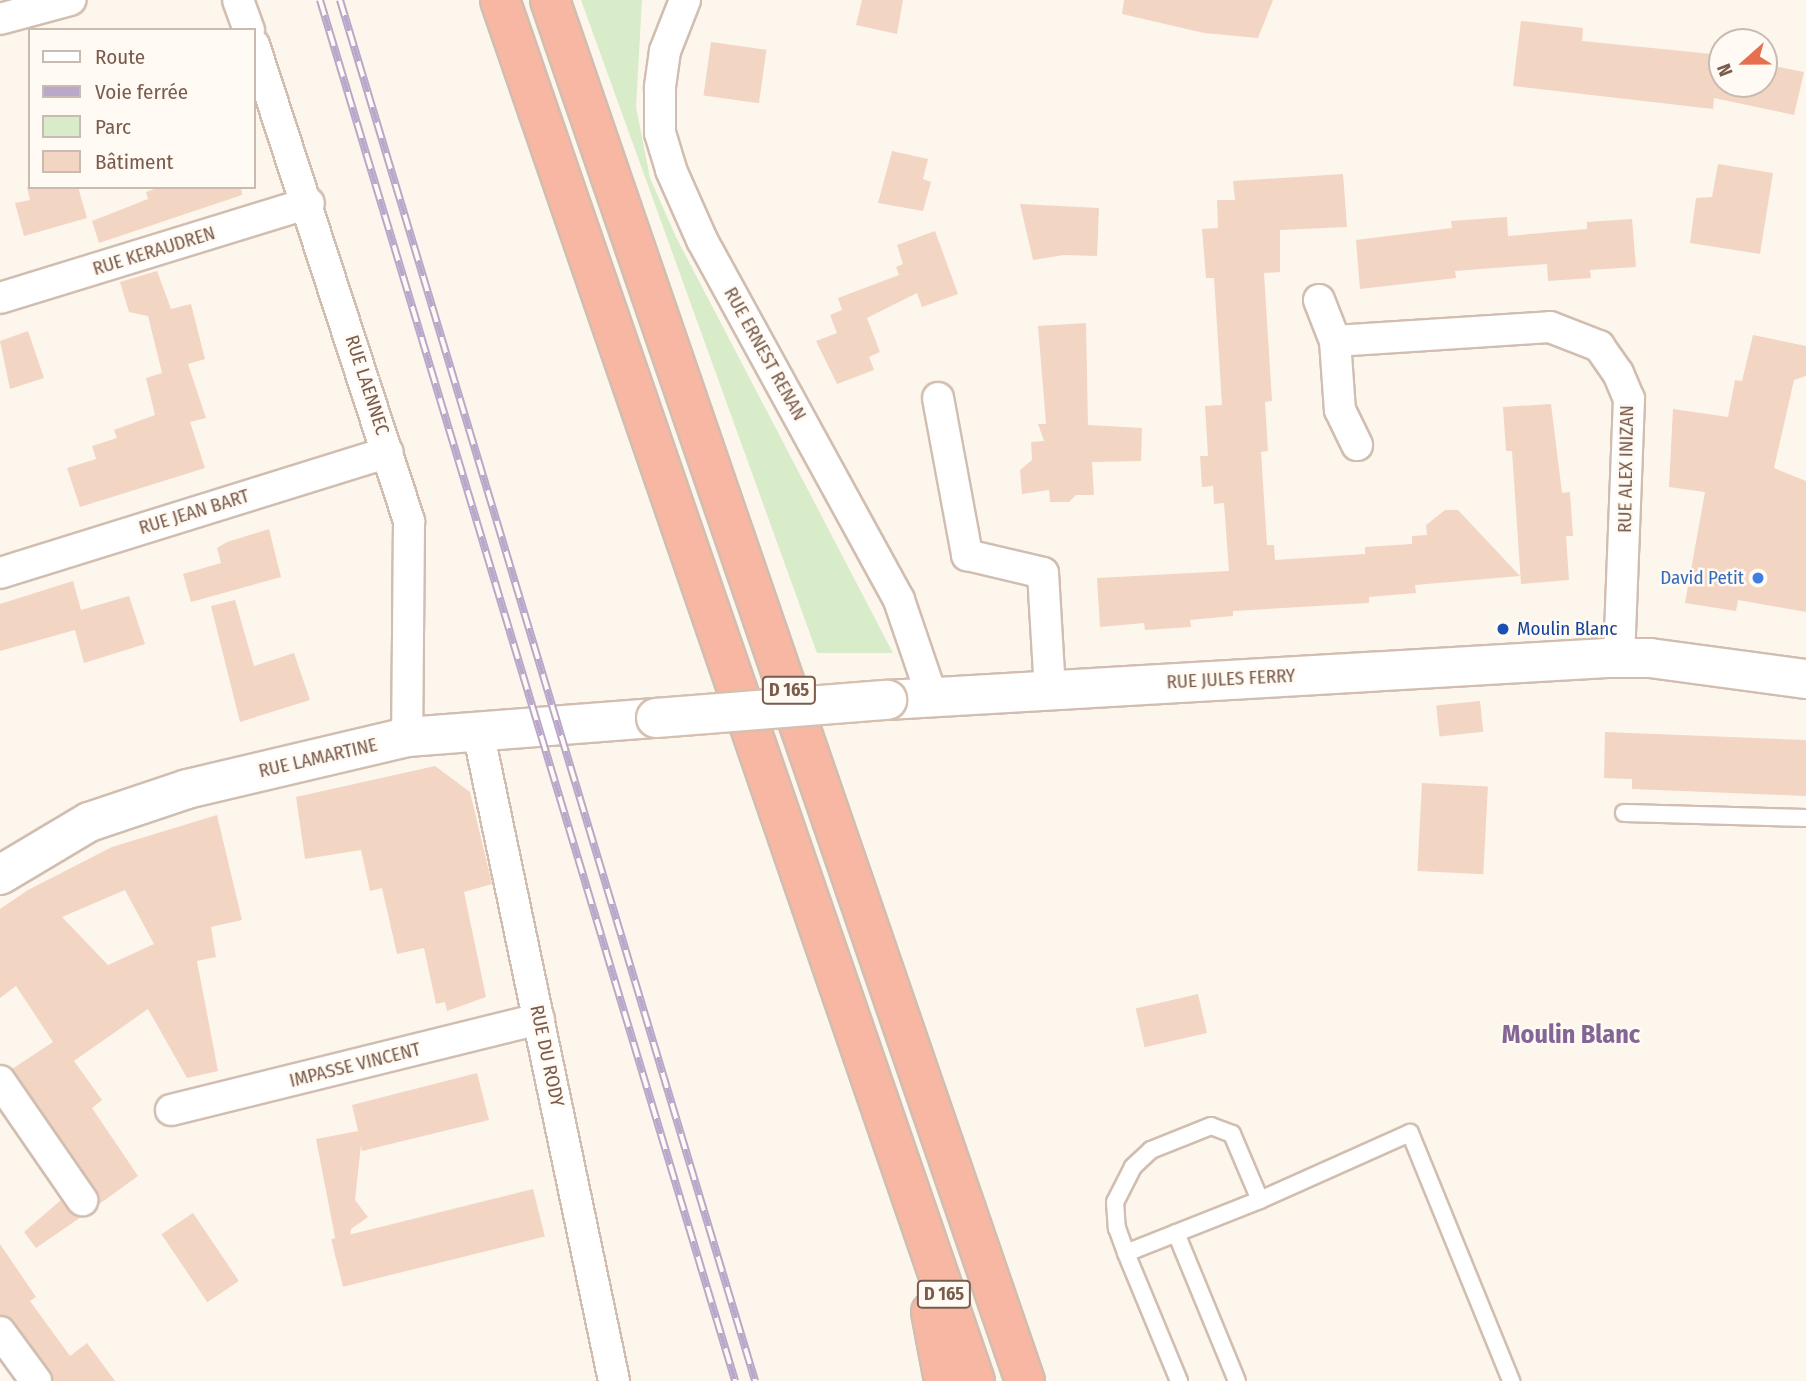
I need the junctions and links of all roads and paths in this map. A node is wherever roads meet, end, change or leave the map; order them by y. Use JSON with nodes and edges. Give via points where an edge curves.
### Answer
{"nodes":[{"id":1,"x":70,"y":0,"type":"edge"},
{"id":2,"x":238,"y":0,"type":"edge"},
{"id":3,"x":500,"y":0,"type":"edge"},
{"id":4,"x":551,"y":0,"type":"edge"},
{"id":5,"x":685,"y":0,"type":"edge"},
{"id":6,"x":0,"y":19,"type":"edge"},
{"id":7,"x":247,"y":28,"type":"edge"},
{"id":8,"x":256,"y":51,"type":"edge"},
{"id":9,"x":309,"y":203,"type":"junction"},
{"id":10,"x":0,"y":298,"type":"edge"},
{"id":11,"x":1319,"y":300,"type":"dead end"},
{"id":12,"x":1335,"y":341,"type":"junction"},
{"id":13,"x":938,"y":398,"type":"dead end"},
{"id":14,"x":1357,"y":445,"type":"dead end"},
{"id":15,"x":388,"y":452,"type":"junction"},
{"id":16,"x":0,"y":573,"type":"edge"},
{"id":17,"x":1619,"y":658,"type":"junction"},
{"id":18,"x":1806,"y":679,"type":"edge"},
{"id":19,"x":1050,"y":690,"type":"junction"},
{"id":20,"x":932,"y":697,"type":"junction"},
{"id":21,"x":656,"y":718,"type":"joint"},
{"id":22,"x":478,"y":731,"type":"junction"},
{"id":23,"x":407,"y":737,"type":"junction"},
{"id":24,"x":1624,"y":813,"type":"dead end"},
{"id":25,"x":1806,"y":818,"type":"edge"},
{"id":26,"x":0,"y":875,"type":"edge"},
{"id":27,"x":539,"y":1019,"type":"junction"},
{"id":28,"x":0,"y":1081,"type":"edge"},
{"id":29,"x":171,"y":1111,"type":"dead end"},
{"id":30,"x":82,"y":1200,"type":"dead end"},
{"id":31,"x":1260,"y":1200,"type":"junction"},
{"id":32,"x":914,"y":1207,"type":"junction"},
{"id":33,"x":1176,"y":1233,"type":"junction"},
{"id":34,"x":1126,"y":1253,"type":"junction"},
{"id":35,"x":0,"y":1332,"type":"edge"},
{"id":36,"x":36,"y":1381,"type":"edge"},
{"id":37,"x":614,"y":1381,"type":"edge"},
{"id":38,"x":944,"y":1381,"type":"edge"},
{"id":39,"x":975,"y":1381,"type":"edge"},
{"id":40,"x":1025,"y":1381,"type":"edge"},
{"id":41,"x":1179,"y":1381,"type":"edge"},
{"id":42,"x":1237,"y":1381,"type":"edge"},
{"id":43,"x":1511,"y":1381,"type":"edge"}],
"edges":[{"from":1,"to":6,"type":"street"},
{"from":2,"to":7,"type":"street"},
{"from":3,"to":32,"type":"highway","number":"D 165"},
{"from":4,"to":40,"type":"highway","number":"D 165"},
{"from":5,"to":20,"type":"street","name":"RUE ERNEST RENAN","via":[[665,51],[660,88],[660,134],[671,170],[702,240],[899,600]]},
{"from":8,"to":9,"type":"street","name":"RUE LAENNEC"},
{"from":9,"to":10,"type":"street","name":"RUE KERAUDREN"},
{"from":9,"to":15,"type":"street","name":"RUE LAENNEC"},
{"from":11,"to":12,"type":"street"},
{"from":12,"to":14,"type":"street","via":[[1340,411]]},
{"from":12,"to":17,"type":"street","name":"RUE ALEX INIZAN","via":[[1550,327],[1599,346],[1629,399]]},
{"from":13,"to":19,"type":"street","via":[[967,555],[1043,573]]},
{"from":15,"to":16,"type":"street","name":"RUE JEAN BART"},
{"from":15,"to":23,"type":"street","name":"RUE LAENNEC","via":[[409,521]]},
{"from":17,"to":18,"type":"main road","name":"RUE JULES FERRY"},
{"from":17,"to":19,"type":"main road","name":"RUE JULES FERRY"},
{"from":19,"to":20,"type":"main road","name":"RUE JULES FERRY"},
{"from":20,"to":21,"type":"main road","name":"RUE JULES FERRY","bridge":true},
{"from":21,"to":22,"type":"main road","name":"RUE LAMARTINE"},
{"from":22,"to":23,"type":"main road","name":"RUE LAMARTINE"},
{"from":22,"to":27,"type":"street","name":"RUE DU RODY"},
{"from":23,"to":26,"type":"main road","name":"RUE LAMARTINE","via":[[187,789],[89,822]]},
{"from":24,"to":25,"type":"lane"},
{"from":27,"to":29,"type":"street","name":"IMPASSE VINCENT"},
{"from":27,"to":37,"type":"street","name":"RUE DU RODY"},
{"from":28,"to":30,"type":"street"},
{"from":31,"to":33,"type":"lane"},
{"from":31,"to":34,"type":"lane","via":[[1232,1134],[1211,1126],[1151,1150],[1133,1167],[1115,1202],[1117,1228]]},
{"from":31,"to":43,"type":"lane","via":[[1410,1133]]},
{"from":32,"to":38,"type":"highway"},
{"from":32,"to":39,"type":"highway","number":"D 165"},
{"from":33,"to":34,"type":"lane"},
{"from":33,"to":42,"type":"lane"},
{"from":34,"to":41,"type":"lane"},
{"from":35,"to":36,"type":"street"}]}
